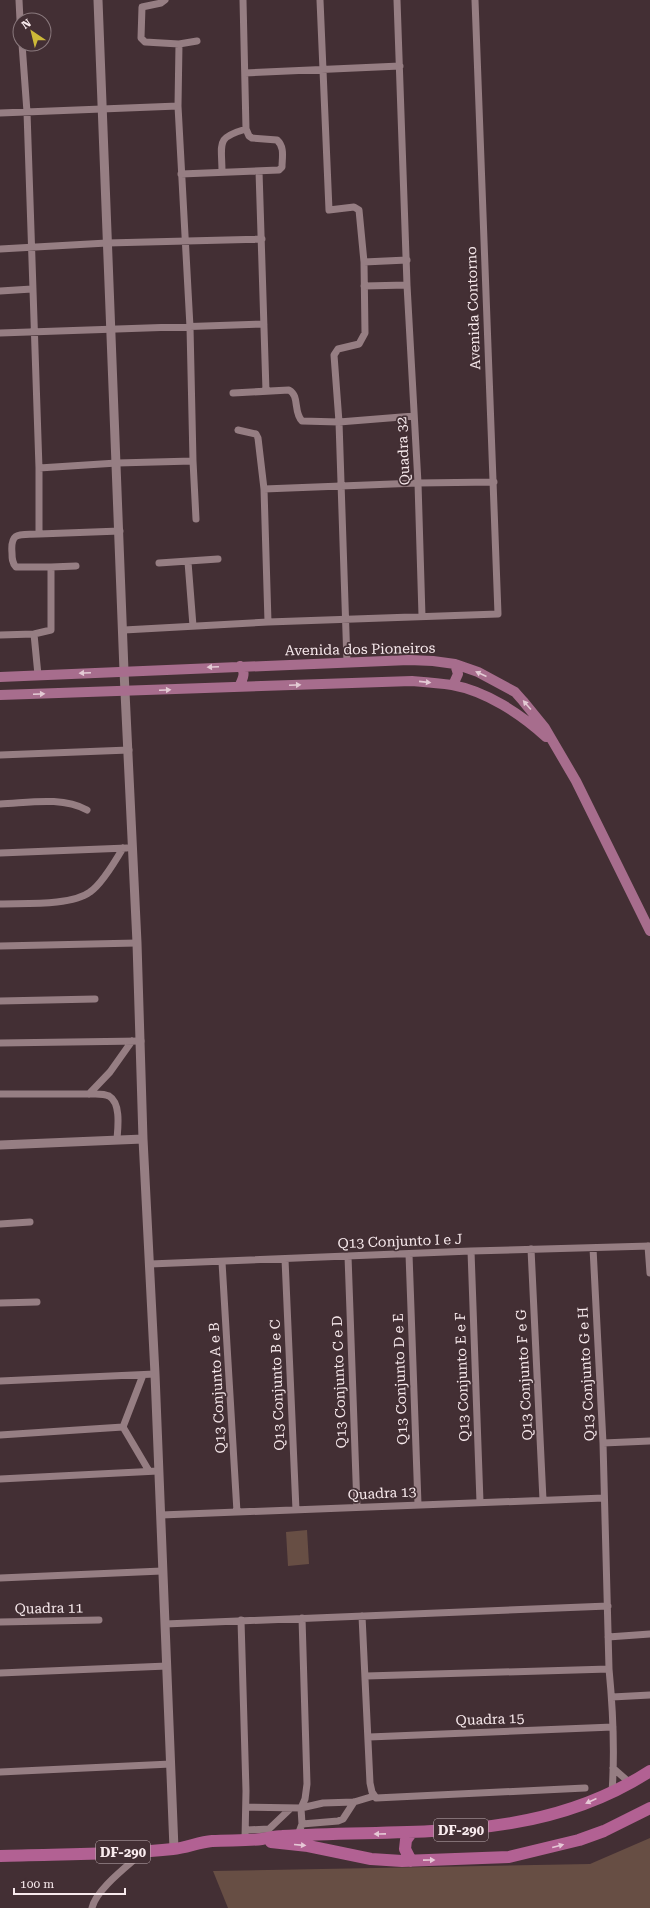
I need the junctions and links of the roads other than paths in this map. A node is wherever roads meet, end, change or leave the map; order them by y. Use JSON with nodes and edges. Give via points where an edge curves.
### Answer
{"nodes":[{"id":1,"x":19,"y":0,"type":"edge"},
{"id":2,"x":98,"y":0,"type":"edge"},
{"id":3,"x":165,"y":0,"type":"edge"},
{"id":4,"x":243,"y":0,"type":"edge"},
{"id":5,"x":320,"y":0,"type":"edge"},
{"id":6,"x":397,"y":0,"type":"edge"},
{"id":7,"x":474,"y":0,"type":"edge"},
{"id":8,"x":20,"y":12,"type":"edge"},
{"id":9,"x":197,"y":42,"type":"dead end"},
{"id":10,"x":179,"y":44,"type":"junction"},
{"id":11,"x":23,"y":52,"type":"edge"},
{"id":12,"x":400,"y":66,"type":"junction"},
{"id":13,"x":322,"y":68,"type":"junction"},
{"id":14,"x":245,"y":73,"type":"junction"},
{"id":15,"x":178,"y":106,"type":"junction"},
{"id":16,"x":103,"y":108,"type":"junction"},
{"id":17,"x":27,"y":112,"type":"junction"},
{"id":18,"x":0,"y":113,"type":"edge"},
{"id":19,"x":246,"y":129,"type":"junction"},
{"id":20,"x":258,"y":170,"type":"junction"},
{"id":21,"x":222,"y":172,"type":"junction"},
{"id":22,"x":182,"y":174,"type":"junction"},
{"id":23,"x":262,"y":239,"type":"junction"},
{"id":24,"x":185,"y":241,"type":"junction"},
{"id":25,"x":107,"y":243,"type":"junction"},
{"id":26,"x":31,"y":248,"type":"junction"},
{"id":27,"x":0,"y":249,"type":"edge"},
{"id":28,"x":406,"y":260,"type":"junction"},
{"id":29,"x":364,"y":262,"type":"junction"},
{"id":30,"x":407,"y":285,"type":"junction"},
{"id":31,"x":364,"y":286,"type":"junction"},
{"id":32,"x":32,"y":290,"type":"junction"},
{"id":33,"x":0,"y":291,"type":"edge"},
{"id":34,"x":264,"y":324,"type":"junction"},
{"id":35,"x":190,"y":327,"type":"junction"},
{"id":36,"x":111,"y":330,"type":"junction"},
{"id":37,"x":34,"y":332,"type":"junction"},
{"id":38,"x":0,"y":333,"type":"edge"},
{"id":39,"x":266,"y":391,"type":"junction"},
{"id":40,"x":233,"y":393,"type":"dead end"},
{"id":41,"x":414,"y":416,"type":"junction"},
{"id":42,"x":339,"y":422,"type":"junction"},
{"id":43,"x":238,"y":430,"type":"dead end"},
{"id":44,"x":193,"y":461,"type":"junction"},
{"id":45,"x":117,"y":463,"type":"junction"},
{"id":46,"x":39,"y":468,"type":"junction"},
{"id":47,"x":494,"y":482,"type":"junction"},
{"id":48,"x":418,"y":483,"type":"junction"},
{"id":49,"x":341,"y":486,"type":"junction"},
{"id":50,"x":264,"y":489,"type":"junction"},
{"id":51,"x":196,"y":519,"type":"dead end"},
{"id":52,"x":120,"y":531,"type":"junction"},
{"id":53,"x":38,"y":534,"type":"junction"},
{"id":54,"x":218,"y":559,"type":"dead end"},
{"id":55,"x":188,"y":562,"type":"junction"},
{"id":56,"x":159,"y":563,"type":"dead end"},
{"id":57,"x":76,"y":566,"type":"dead end"},
{"id":58,"x":51,"y":567,"type":"junction"},
{"id":59,"x":422,"y":616,"type":"junction"},
{"id":60,"x":345,"y":619,"type":"junction"},
{"id":61,"x":268,"y":622,"type":"junction"},
{"id":62,"x":193,"y":626,"type":"junction"},
{"id":63,"x":124,"y":630,"type":"junction"},
{"id":64,"x":34,"y":634,"type":"junction"},
{"id":65,"x":0,"y":635,"type":"edge"},
{"id":66,"x":347,"y":663,"type":"junction"},
{"id":67,"x":455,"y":664,"type":"junction"},
{"id":68,"x":240,"y":666,"type":"junction"},
{"id":69,"x":124,"y":671,"type":"junction"},
{"id":70,"x":38,"y":675,"type":"junction"},
{"id":71,"x":0,"y":677,"type":"edge"},
{"id":72,"x":453,"y":685,"type":"junction"},
{"id":73,"x":240,"y":687,"type":"junction"},
{"id":74,"x":126,"y":692,"type":"junction"},
{"id":75,"x":0,"y":695,"type":"edge"},
{"id":76,"x":552,"y":742,"type":"junction"},
{"id":77,"x":129,"y":750,"type":"junction"},
{"id":78,"x":0,"y":756,"type":"edge"},
{"id":79,"x":0,"y":804,"type":"edge"},
{"id":80,"x":86,"y":810,"type":"dead end"},
{"id":81,"x":133,"y":847,"type":"junction"},
{"id":82,"x":123,"y":848,"type":"junction"},
{"id":83,"x":0,"y":853,"type":"edge"},
{"id":84,"x":0,"y":904,"type":"edge"},
{"id":85,"x":650,"y":931,"type":"edge"},
{"id":86,"x":137,"y":943,"type":"junction"},
{"id":87,"x":0,"y":946,"type":"edge"},
{"id":88,"x":95,"y":999,"type":"dead end"},
{"id":89,"x":0,"y":1001,"type":"edge"},
{"id":90,"x":136,"y":1041,"type":"junction"},
{"id":91,"x":0,"y":1043,"type":"edge"},
{"id":92,"x":0,"y":1094,"type":"edge"},
{"id":93,"x":89,"y":1094,"type":"junction"},
{"id":94,"x":143,"y":1138,"type":"junction"},
{"id":95,"x":117,"y":1139,"type":"junction"},
{"id":96,"x":0,"y":1145,"type":"edge"},
{"id":97,"x":30,"y":1222,"type":"dead end"},
{"id":98,"x":0,"y":1224,"type":"edge"},
{"id":99,"x":649,"y":1246,"type":"edge"},
{"id":100,"x":593,"y":1248,"type":"junction"},
{"id":101,"x":530,"y":1249,"type":"junction"},
{"id":102,"x":471,"y":1251,"type":"junction"},
{"id":103,"x":409,"y":1254,"type":"junction"},
{"id":104,"x":348,"y":1256,"type":"junction"},
{"id":105,"x":285,"y":1259,"type":"junction"},
{"id":106,"x":222,"y":1262,"type":"junction"},
{"id":107,"x":150,"y":1264,"type":"junction"},
{"id":108,"x":650,"y":1272,"type":"edge"},
{"id":109,"x":37,"y":1302,"type":"dead end"},
{"id":110,"x":0,"y":1304,"type":"edge"},
{"id":111,"x":155,"y":1374,"type":"junction"},
{"id":112,"x":144,"y":1375,"type":"junction"},
{"id":113,"x":0,"y":1381,"type":"edge"},
{"id":114,"x":123,"y":1427,"type":"junction"},
{"id":115,"x":0,"y":1435,"type":"edge"},
{"id":116,"x":650,"y":1441,"type":"edge"},
{"id":117,"x":603,"y":1443,"type":"junction"},
{"id":118,"x":154,"y":1471,"type":"junction"},
{"id":119,"x":0,"y":1479,"type":"edge"},
{"id":120,"x":604,"y":1498,"type":"junction"},
{"id":121,"x":543,"y":1500,"type":"junction"},
{"id":122,"x":480,"y":1502,"type":"junction"},
{"id":123,"x":418,"y":1504,"type":"junction"},
{"id":124,"x":357,"y":1508,"type":"junction"},
{"id":125,"x":296,"y":1510,"type":"junction"},
{"id":126,"x":237,"y":1512,"type":"junction"},
{"id":127,"x":161,"y":1515,"type":"junction"},
{"id":128,"x":162,"y":1571,"type":"junction"},
{"id":129,"x":0,"y":1578,"type":"edge"},
{"id":130,"x":608,"y":1606,"type":"junction"},
{"id":131,"x":362,"y":1616,"type":"junction"},
{"id":132,"x":302,"y":1618,"type":"junction"},
{"id":133,"x":99,"y":1620,"type":"dead end"},
{"id":134,"x":241,"y":1620,"type":"junction"},
{"id":135,"x":0,"y":1622,"type":"edge"},
{"id":136,"x":165,"y":1624,"type":"junction"},
{"id":137,"x":650,"y":1634,"type":"edge"},
{"id":138,"x":608,"y":1636,"type":"junction"},
{"id":139,"x":167,"y":1666,"type":"junction"},
{"id":140,"x":609,"y":1669,"type":"junction"},
{"id":141,"x":0,"y":1673,"type":"edge"},
{"id":142,"x":366,"y":1676,"type":"junction"},
{"id":143,"x":650,"y":1695,"type":"edge"},
{"id":144,"x":612,"y":1697,"type":"junction"},
{"id":145,"x":613,"y":1727,"type":"junction"},
{"id":146,"x":369,"y":1737,"type":"junction"},
{"id":147,"x":171,"y":1764,"type":"junction"},
{"id":148,"x":613,"y":1768,"type":"junction"},
{"id":149,"x":650,"y":1771,"type":"edge"},
{"id":150,"x":0,"y":1772,"type":"edge"},
{"id":151,"x":631,"y":1783,"type":"junction"},
{"id":152,"x":585,"y":1788,"type":"dead end"},
{"id":153,"x":612,"y":1792,"type":"junction"},
{"id":154,"x":374,"y":1796,"type":"junction"},
{"id":155,"x":354,"y":1802,"type":"junction"},
{"id":156,"x":247,"y":1807,"type":"junction"},
{"id":157,"x":301,"y":1808,"type":"junction"},
{"id":158,"x":650,"y":1808,"type":"edge"},
{"id":159,"x":290,"y":1809,"type":"junction"},
{"id":160,"x":300,"y":1830,"type":"junction"},
{"id":161,"x":411,"y":1833,"type":"junction"},
{"id":162,"x":246,"y":1835,"type":"junction"},
{"id":163,"x":262,"y":1839,"type":"junction"},
{"id":164,"x":174,"y":1849,"type":"junction"},
{"id":165,"x":145,"y":1851,"type":"junction"},
{"id":166,"x":0,"y":1856,"type":"edge"},
{"id":167,"x":411,"y":1861,"type":"junction"},
{"id":168,"x":92,"y":1908,"type":"edge"}],
"edges":[{"from":1,"to":8,"type":"street"},
{"from":2,"to":16,"type":"street"},
{"from":3,"to":10,"type":"street","via":[[142,7],[141,38],[145,42]]},
{"from":4,"to":14,"type":"street"},
{"from":5,"to":13,"type":"street"},
{"from":6,"to":12,"type":"street","name":"Quadra 32"},
{"from":7,"to":47,"type":"street","name":"Avenida Contorno"},
{"from":9,"to":10,"type":"street"},
{"from":10,"to":15,"type":"street"},
{"from":11,"to":17,"type":"street"},
{"from":12,"to":13,"type":"street"},
{"from":12,"to":28,"type":"street","name":"Quadra 32"},
{"from":13,"to":14,"type":"street"},
{"from":13,"to":29,"type":"street","via":[[329,210],[354,207],[359,210]]},
{"from":14,"to":19,"type":"street"},
{"from":15,"to":16,"type":"street"},
{"from":15,"to":22,"type":"street"},
{"from":16,"to":17,"type":"street"},
{"from":16,"to":25,"type":"street"},
{"from":17,"to":18,"type":"street"},
{"from":17,"to":26,"type":"street"},
{"from":19,"to":20,"type":"street","via":[[249,136],[278,140],[282,148],[281,169]]},
{"from":19,"to":21,"type":"street","via":[[229,134],[222,142]]},
{"from":20,"to":21,"type":"street"},
{"from":20,"to":23,"type":"street"},
{"from":21,"to":22,"type":"street"},
{"from":22,"to":24,"type":"street"},
{"from":23,"to":24,"type":"street"},
{"from":23,"to":34,"type":"street"},
{"from":24,"to":25,"type":"street"},
{"from":24,"to":35,"type":"street"},
{"from":25,"to":26,"type":"street"},
{"from":25,"to":36,"type":"street"},
{"from":26,"to":27,"type":"street"},
{"from":26,"to":32,"type":"street"},
{"from":28,"to":29,"type":"street"},
{"from":28,"to":30,"type":"street","name":"Quadra 32"},
{"from":29,"to":31,"type":"street"},
{"from":30,"to":31,"type":"street"},
{"from":30,"to":41,"type":"street","name":"Quadra 32"},
{"from":31,"to":42,"type":"street","via":[[363,339],[359,344],[338,349],[334,355]]},
{"from":32,"to":33,"type":"street"},
{"from":32,"to":37,"type":"street"},
{"from":34,"to":35,"type":"street"},
{"from":34,"to":39,"type":"street"},
{"from":35,"to":36,"type":"street"},
{"from":35,"to":44,"type":"street"},
{"from":36,"to":37,"type":"street"},
{"from":36,"to":45,"type":"street"},
{"from":37,"to":38,"type":"street"},
{"from":37,"to":46,"type":"street"},
{"from":39,"to":40,"type":"street"},
{"from":39,"to":42,"type":"street","via":[[293,392],[297,414],[302,421]]},
{"from":41,"to":42,"type":"street"},
{"from":41,"to":48,"type":"street","name":"Quadra 32"},
{"from":42,"to":49,"type":"street"},
{"from":43,"to":50,"type":"street","via":[[256,434]]},
{"from":44,"to":45,"type":"street"},
{"from":44,"to":51,"type":"street"},
{"from":45,"to":46,"type":"street"},
{"from":45,"to":52,"type":"street"},
{"from":46,"to":53,"type":"street"},
{"from":47,"to":48,"type":"street"},
{"from":47,"to":59,"type":"street","name":"Avenida Contorno","via":[[498,614]]},
{"from":48,"to":49,"type":"street"},
{"from":48,"to":59,"type":"street","name":"Quadra 32"},
{"from":49,"to":50,"type":"street"},
{"from":49,"to":60,"type":"street"},
{"from":50,"to":61,"type":"street"},
{"from":52,"to":53,"type":"street"},
{"from":52,"to":63,"type":"street"},
{"from":53,"to":58,"type":"street","via":[[14,537],[11,542],[12,562],[20,568]]},
{"from":54,"to":55,"type":"street"},
{"from":55,"to":56,"type":"street"},
{"from":55,"to":62,"type":"street"},
{"from":57,"to":58,"type":"street"},
{"from":58,"to":64,"type":"street","via":[[52,628]]},
{"from":59,"to":60,"type":"street"},
{"from":60,"to":61,"type":"street"},
{"from":60,"to":66,"type":"street"},
{"from":61,"to":62,"type":"street"},
{"from":62,"to":63,"type":"street"},
{"from":63,"to":69,"type":"street"},
{"from":64,"to":65,"type":"street"},
{"from":64,"to":70,"type":"street"},
{"from":66,"to":67,"type":"main road","name":"Avenida dos Pioneiros","via":[[432,660]]},
{"from":66,"to":68,"type":"main road","name":"Avenida dos Pioneiros"},
{"from":67,"to":72,"type":"main road","via":[[458,674]]},
{"from":76,"to":67,"type":"main road","name":"Avenida dos Pioneiros","one_way":true,"via":[[535,714],[515,692],[478,672]]},
{"from":68,"to":69,"type":"main road","name":"Avenida dos Pioneiros","one_way":true},
{"from":68,"to":73,"type":"main road","via":[[244,674]]},
{"from":69,"to":70,"type":"main road","name":"Avenida dos Pioneiros","one_way":true},
{"from":69,"to":74,"type":"street"},
{"from":70,"to":71,"type":"main road","name":"Avenida dos Pioneiros"},
{"from":73,"to":72,"type":"main road","one_way":true,"via":[[412,681]]},
{"from":72,"to":76,"type":"main road","via":[[492,699],[524,718]]},
{"from":74,"to":73,"type":"main road","one_way":true},
{"from":75,"to":74,"type":"main road","one_way":true},
{"from":74,"to":77,"type":"street"},
{"from":76,"to":85,"type":"main road","name":"Avenida dos Pioneiros","via":[[576,781]]},
{"from":77,"to":78,"type":"street"},
{"from":77,"to":81,"type":"street"},
{"from":79,"to":80,"type":"street","via":[[57,801],[76,804]]},
{"from":81,"to":82,"type":"street"},
{"from":81,"to":86,"type":"street"},
{"from":82,"to":83,"type":"street"},
{"from":82,"to":84,"type":"street","via":[[95,887],[86,895],[66,901]]},
{"from":86,"to":87,"type":"street"},
{"from":86,"to":90,"type":"street"},
{"from":88,"to":89,"type":"street"},
{"from":90,"to":91,"type":"street"},
{"from":90,"to":93,"type":"street"},
{"from":90,"to":94,"type":"street"},
{"from":92,"to":93,"type":"street"},
{"from":93,"to":95,"type":"street","via":[[104,1095],[114,1102],[118,1122]]},
{"from":94,"to":95,"type":"street"},
{"from":94,"to":107,"type":"street"},
{"from":95,"to":96,"type":"street"},
{"from":97,"to":98,"type":"street"},
{"from":99,"to":100,"type":"street","name":"Q13 Conjunto I e J"},
{"from":99,"to":108,"type":"street"},
{"from":100,"to":101,"type":"street","name":"Q13 Conjunto I e J"},
{"from":100,"to":117,"type":"street","name":"Q13 Conjunto G e H"},
{"from":101,"to":102,"type":"street","name":"Q13 Conjunto I e J"},
{"from":101,"to":121,"type":"street","name":"Q13 Conjunto F e G"},
{"from":102,"to":103,"type":"street","name":"Q13 Conjunto I e J"},
{"from":102,"to":122,"type":"street","name":"Q13 Conjunto E e F"},
{"from":103,"to":104,"type":"street","name":"Q13 Conjunto I e J"},
{"from":103,"to":123,"type":"street","name":"Q13 Conjunto D e E"},
{"from":104,"to":105,"type":"street","name":"Q13 Conjunto I e J"},
{"from":104,"to":124,"type":"street","name":"Q13 Conjunto C e D"},
{"from":105,"to":106,"type":"street","name":"Q13 Conjunto I e J"},
{"from":105,"to":125,"type":"street","name":"Q13 Conjunto B e C"},
{"from":106,"to":107,"type":"street","name":"Q13 Conjunto I e J"},
{"from":106,"to":126,"type":"street","name":"Q13 Conjunto A e B"},
{"from":107,"to":111,"type":"street"},
{"from":109,"to":110,"type":"street"},
{"from":111,"to":112,"type":"street"},
{"from":111,"to":118,"type":"street"},
{"from":112,"to":113,"type":"street"},
{"from":112,"to":114,"type":"street"},
{"from":114,"to":115,"type":"street"},
{"from":114,"to":118,"type":"street"},
{"from":116,"to":117,"type":"street"},
{"from":117,"to":120,"type":"street","name":"Q13 Conjunto G e H"},
{"from":118,"to":119,"type":"street"},
{"from":118,"to":127,"type":"street"},
{"from":120,"to":121,"type":"street","name":"Quadra 13"},
{"from":120,"to":130,"type":"street","name":"Q13 Conjunto G e H"},
{"from":121,"to":122,"type":"street","name":"Quadra 13"},
{"from":122,"to":123,"type":"street","name":"Quadra 13"},
{"from":123,"to":124,"type":"street","name":"Quadra 13"},
{"from":124,"to":125,"type":"street","name":"Quadra 13"},
{"from":125,"to":126,"type":"street","name":"Quadra 13"},
{"from":126,"to":127,"type":"street","name":"Quadra 13"},
{"from":127,"to":128,"type":"street"},
{"from":128,"to":129,"type":"street"},
{"from":128,"to":136,"type":"street"},
{"from":130,"to":131,"type":"street"},
{"from":130,"to":138,"type":"street","name":"Q13 Conjunto G e H"},
{"from":131,"to":132,"type":"street"},
{"from":131,"to":142,"type":"street"},
{"from":132,"to":134,"type":"street"},
{"from":132,"to":157,"type":"street","via":[[307,1784]]},
{"from":133,"to":135,"type":"street","name":"Quadra 11"},
{"from":134,"to":136,"type":"street"},
{"from":134,"to":156,"type":"street"},
{"from":136,"to":139,"type":"street"},
{"from":137,"to":138,"type":"street"},
{"from":138,"to":140,"type":"street","name":"Q13 Conjunto G e H"},
{"from":139,"to":141,"type":"street"},
{"from":139,"to":147,"type":"street"},
{"from":140,"to":142,"type":"street"},
{"from":140,"to":144,"type":"street","name":"Q13 Conjunto G e H"},
{"from":142,"to":146,"type":"street"},
{"from":143,"to":144,"type":"street"},
{"from":144,"to":145,"type":"street","name":"Q13 Conjunto G e H"},
{"from":145,"to":146,"type":"street","name":"Quadra 15"},
{"from":145,"to":148,"type":"street","name":"Q13 Conjunto G e H"},
{"from":146,"to":154,"type":"street","via":[[370,1783]]},
{"from":147,"to":150,"type":"street"},
{"from":147,"to":164,"type":"street"},
{"from":148,"to":151,"type":"street"},
{"from":148,"to":153,"type":"street","name":"Q13 Conjunto G e H"},
{"from":149,"to":151,"type":"highway","number":"DF-290"},
{"from":151,"to":153,"type":"highway","number":"DF-290"},
{"from":152,"to":154,"type":"street","via":[[381,1799]]},
{"from":153,"to":161,"type":"highway","number":"DF-290","one_way":true,"via":[[582,1805],[525,1821],[465,1830]]},
{"from":154,"to":155,"type":"street"},
{"from":155,"to":157,"type":"street","via":[[323,1803]]},
{"from":155,"to":160,"type":"street","via":[[343,1819]]},
{"from":156,"to":159,"type":"street"},
{"from":156,"to":162,"type":"street"},
{"from":157,"to":159,"type":"street"},
{"from":157,"to":160,"type":"street"},
{"from":167,"to":158,"type":"highway","number":"DF-290","one_way":true,"via":[[509,1857],[546,1849],[604,1831]]},
{"from":159,"to":162,"type":"street","via":[[269,1829]]},
{"from":161,"to":160,"type":"highway","number":"DF-290","one_way":true},
{"from":160,"to":163,"type":"highway","number":"DF-290"},
{"from":161,"to":167,"type":"highway","via":[[404,1849]]},
{"from":162,"to":163,"type":"highway","number":"DF-290"},
{"from":162,"to":164,"type":"highway","number":"DF-290"},
{"from":163,"to":167,"type":"highway","number":"DF-290","one_way":true,"via":[[370,1858]]},
{"from":164,"to":165,"type":"highway","number":"DF-290"},
{"from":165,"to":166,"type":"highway","number":"DF-290"},
{"from":165,"to":168,"type":"street","via":[[103,1890],[94,1900]]}]}
